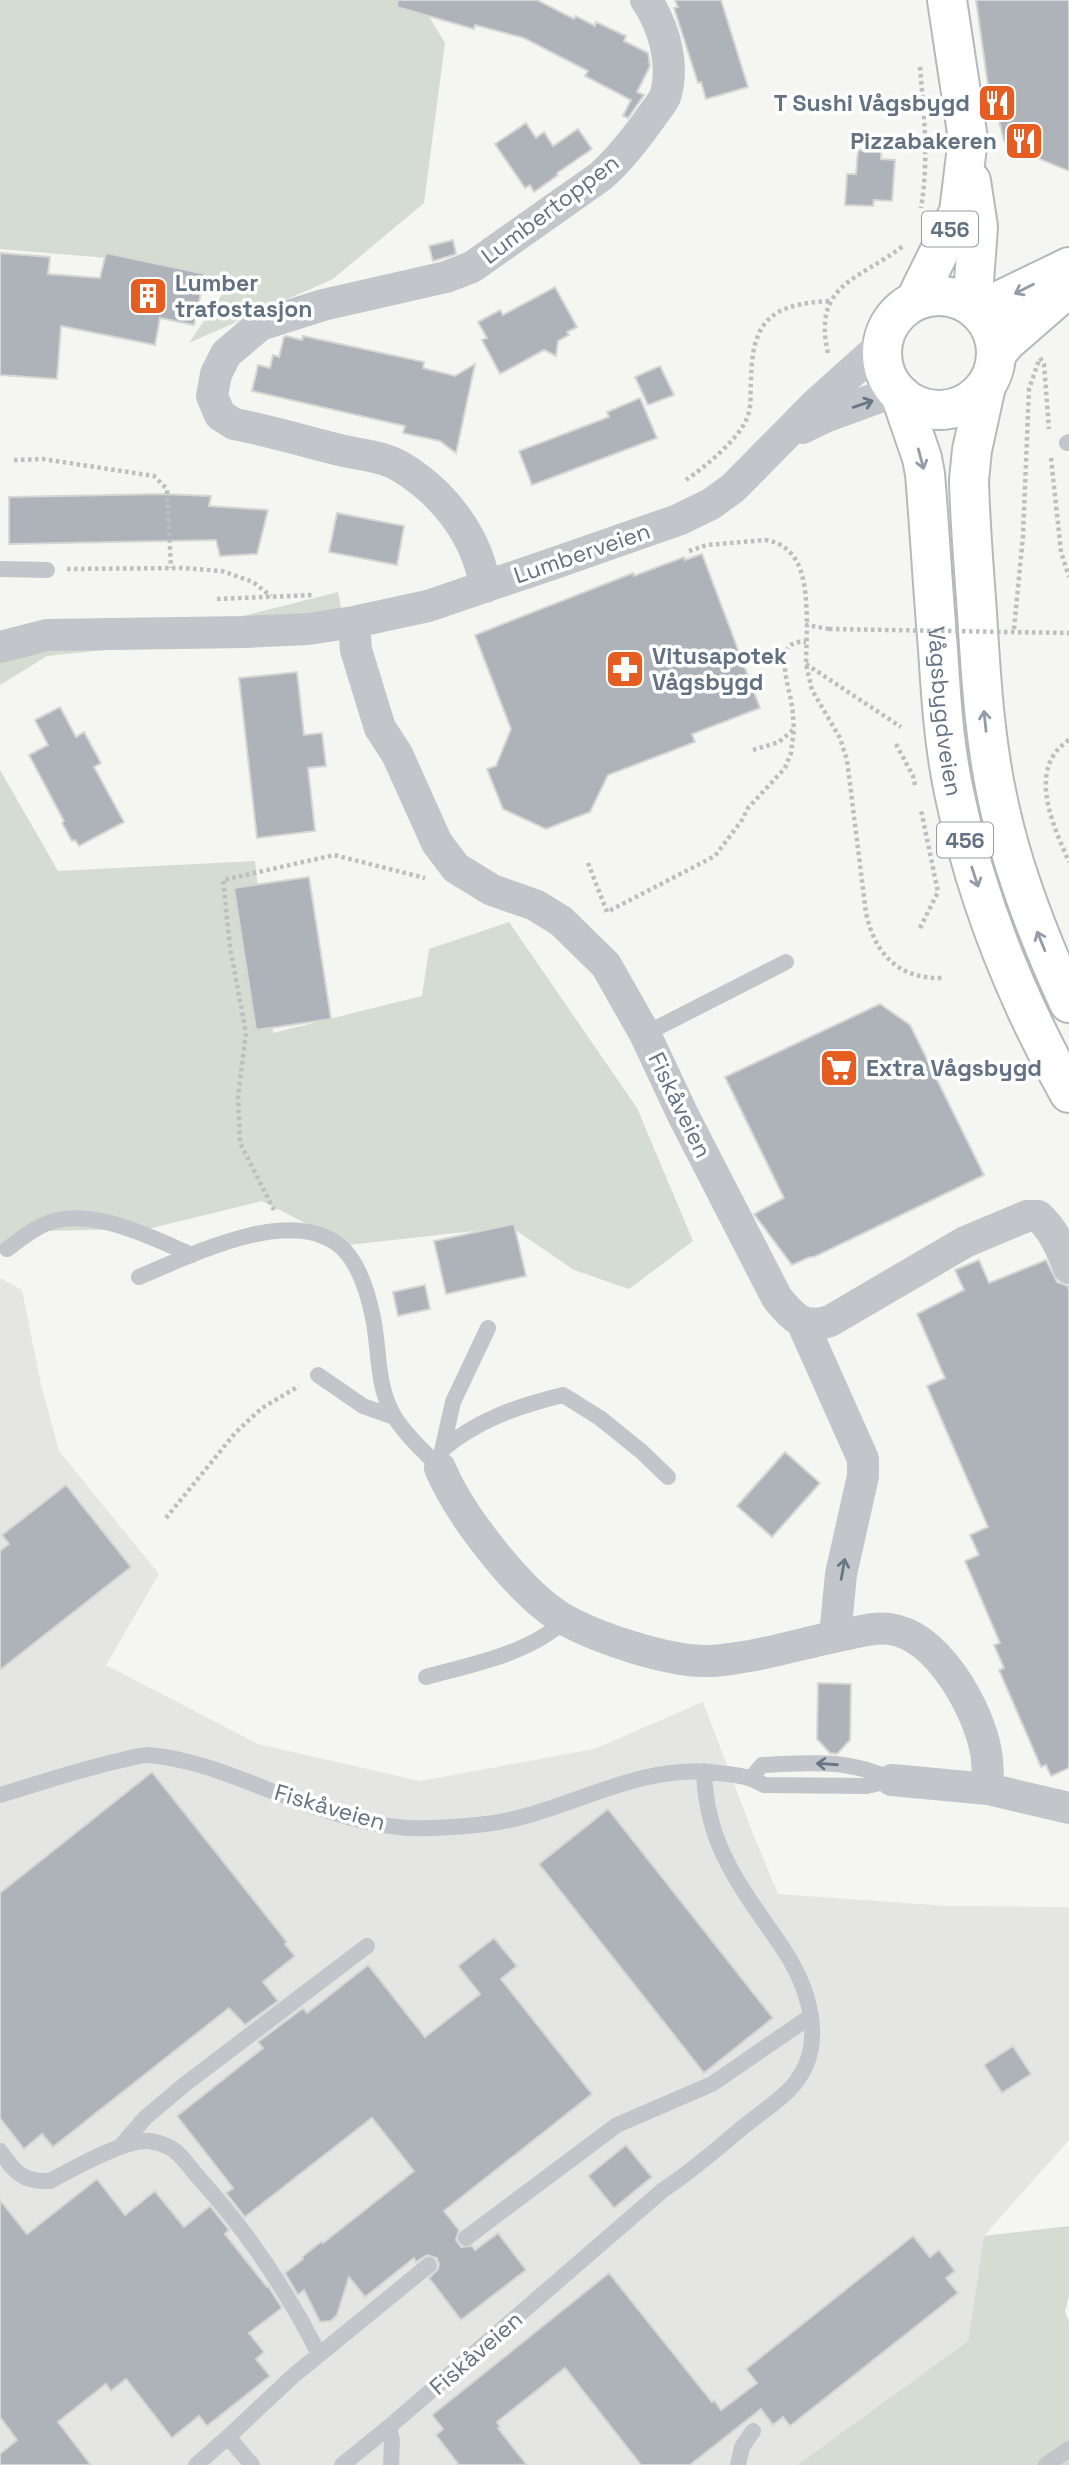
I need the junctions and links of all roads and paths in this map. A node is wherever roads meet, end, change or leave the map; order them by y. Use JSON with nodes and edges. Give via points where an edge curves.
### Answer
{"nodes":[{"id":1,"x":646,"y":0,"type":"edge"},
{"id":2,"x":947,"y":0,"type":"edge"},
{"id":3,"x":919,"y":59,"type":"dead end"},
{"id":4,"x":967,"y":151,"type":"junction"},
{"id":5,"x":920,"y":214,"type":"dead end"},
{"id":6,"x":908,"y":242,"type":"dead end"},
{"id":7,"x":1069,"y":267,"type":"edge"},
{"id":8,"x":1069,"y":287,"type":"edge"},
{"id":9,"x":830,"y":301,"type":"junction"},
{"id":10,"x":915,"y":301,"type":"junction"},
{"id":11,"x":977,"y":310,"type":"junction"},
{"id":12,"x":883,"y":344,"type":"junction"},
{"id":13,"x":828,"y":355,"type":"dead end"},
{"id":14,"x":991,"y":370,"type":"junction"},
{"id":15,"x":898,"y":392,"type":"junction"},
{"id":16,"x":785,"y":436,"type":"junction"},
{"id":17,"x":1050,"y":441,"type":"dead end"},
{"id":18,"x":722,"y":450,"type":"dead end"},
{"id":19,"x":1051,"y":454,"type":"dead end"},
{"id":20,"x":14,"y":460,"type":"dead end"},
{"id":21,"x":707,"y":545,"type":"dead end"},
{"id":22,"x":171,"y":568,"type":"junction"},
{"id":23,"x":0,"y":569,"type":"edge"},
{"id":24,"x":47,"y":570,"type":"joint"},
{"id":25,"x":1069,"y":577,"type":"edge"},
{"id":26,"x":485,"y":587,"type":"junction"},
{"id":27,"x":320,"y":595,"type":"dead end"},
{"id":28,"x":272,"y":597,"type":"junction"},
{"id":29,"x":210,"y":599,"type":"dead end"},
{"id":30,"x":354,"y":622,"type":"junction"},
{"id":31,"x":807,"y":625,"type":"junction"},
{"id":32,"x":1014,"y":634,"type":"dead end"},
{"id":33,"x":1069,"y":634,"type":"edge"},
{"id":34,"x":806,"y":642,"type":"junction"},
{"id":35,"x":0,"y":647,"type":"edge"},
{"id":36,"x":806,"y":664,"type":"junction"},
{"id":37,"x":901,"y":727,"type":"dead end"},
{"id":38,"x":794,"y":729,"type":"junction"},
{"id":39,"x":1069,"y":740,"type":"edge"},
{"id":40,"x":897,"y":744,"type":"dead end"},
{"id":41,"x":753,"y":750,"type":"dead end"},
{"id":42,"x":916,"y":789,"type":"dead end"},
{"id":43,"x":919,"y":802,"type":"dead end"},
{"id":44,"x":1069,"y":862,"type":"edge"},
{"id":45,"x":588,"y":863,"type":"dead end"},
{"id":46,"x":431,"y":879,"type":"dead end"},
{"id":47,"x":920,"y":928,"type":"dead end"},
{"id":48,"x":786,"y":962,"type":"dead end"},
{"id":49,"x":942,"y":978,"type":"dead end"},
{"id":50,"x":1069,"y":1003,"type":"edge"},
{"id":51,"x":645,"y":1034,"type":"junction"},
{"id":52,"x":1069,"y":1093,"type":"edge"},
{"id":53,"x":284,"y":1229,"type":"junction"},
{"id":54,"x":7,"y":1249,"type":"dead end"},
{"id":55,"x":192,"y":1255,"type":"junction"},
{"id":56,"x":1069,"y":1268,"type":"edge"},
{"id":57,"x":139,"y":1277,"type":"dead end"},
{"id":58,"x":802,"y":1322,"type":"junction"},
{"id":59,"x":488,"y":1328,"type":"dead end"},
{"id":60,"x":318,"y":1375,"type":"joint"},
{"id":61,"x":394,"y":1417,"type":"junction"},
{"id":62,"x":441,"y":1459,"type":"junction"},
{"id":63,"x":668,"y":1477,"type":"dead end"},
{"id":64,"x":166,"y":1518,"type":"dead end"},
{"id":65,"x":565,"y":1620,"type":"junction"},
{"id":66,"x":835,"y":1636,"type":"junction"},
{"id":67,"x":426,"y":1677,"type":"dead end"},
{"id":68,"x":704,"y":1771,"type":"junction"},
{"id":69,"x":892,"y":1780,"type":"joint"},
{"id":70,"x":988,"y":1789,"type":"junction"},
{"id":71,"x":0,"y":1795,"type":"edge"},
{"id":72,"x":1069,"y":1808,"type":"edge"},
{"id":73,"x":367,"y":1946,"type":"dead end"},
{"id":74,"x":811,"y":2016,"type":"junction"},
{"id":75,"x":119,"y":2148,"type":"junction"},
{"id":76,"x":0,"y":2151,"type":"edge"},
{"id":77,"x":466,"y":2238,"type":"dead end"},
{"id":78,"x":429,"y":2265,"type":"dead end"},
{"id":79,"x":319,"y":2354,"type":"junction"},
{"id":80,"x":389,"y":2427,"type":"junction"},
{"id":81,"x":754,"y":2431,"type":"dead end"},
{"id":82,"x":228,"y":2437,"type":"junction"},
{"id":83,"x":197,"y":2465,"type":"edge"},
{"id":84,"x":252,"y":2465,"type":"edge"},
{"id":85,"x":341,"y":2465,"type":"edge"},
{"id":86,"x":391,"y":2465,"type":"edge"},
{"id":87,"x":738,"y":2465,"type":"edge"}],
"edges":[{"from":1,"to":26,"type":"street","name":"Lumbertoppen","via":[[664,39],[669,69],[666,97],[619,160],[601,176],[472,267],[260,326],[226,354],[216,374],[212,397],[220,415],[234,424],[375,457],[399,465],[422,482],[470,537]]},
{"from":2,"to":4,"type":"main road","number":"456"},
{"from":3,"to":5,"type":"path","via":[[927,140]]},
{"from":4,"to":10,"type":"main road","number":"456","via":[[959,212]]},
{"from":4,"to":11,"type":"main road","number":"456","via":[[978,227],[973,295]]},
{"from":6,"to":9,"type":"path","via":[[845,284]]},
{"from":7,"to":11,"type":"main road","one_way":true},
{"from":8,"to":14,"type":"main road","via":[[1006,342]]},
{"from":9,"to":13,"type":"path","via":[[823,327]]},
{"from":9,"to":18,"type":"path","via":[[805,302],[782,310],[763,325],[752,348],[747,419]]},
{"from":10,"to":11,"type":"main road","via":[[946,296]]},
{"from":10,"to":12,"type":"main road","number":"456","via":[[894,319]]},
{"from":11,"to":14,"type":"main road","number":"456","via":[[991,330]]},
{"from":12,"to":15,"type":"main road","number":"456","via":[[884,369]]},
{"from":12,"to":16,"type":"street","name":"Lumberveien"},
{"from":14,"to":15,"type":"main road","via":[[975,398],[945,410],[913,404]]},
{"from":50,"to":14,"type":"main road","name":"Vågsbygdveien","number":"456","one_way":true,"via":[[1018,879],[988,744],[969,480]]},
{"from":16,"to":15,"type":"street","name":"Lumberveien","one_way":true},
{"from":15,"to":52,"type":"main road","name":"Vågsbygdveien","number":"456","one_way":true,"via":[[925,474],[942,716],[970,863],[1018,994]]},
{"from":16,"to":26,"type":"street","name":"Lumberveien","via":[[733,488],[695,512]]},
{"from":17,"to":32,"type":"path","via":[[1040,358],[1029,389]]},
{"from":19,"to":25,"type":"path","via":[[1061,552]]},
{"from":20,"to":22,"type":"path","via":[[43,459],[154,476],[167,489]]},
{"from":21,"to":31,"type":"path","via":[[765,540],[786,550],[803,574]]},
{"from":22,"to":24,"type":"path"},
{"from":22,"to":28,"type":"path","via":[[222,571],[253,582]]},
{"from":23,"to":24,"type":"lane"},
{"from":26,"to":30,"type":"street","name":"Lumberveien","via":[[428,606]]},
{"from":27,"to":28,"type":"path"},
{"from":28,"to":29,"type":"path"},
{"from":30,"to":35,"type":"street","name":"Lumberveien","via":[[245,632],[47,635]]},
{"from":30,"to":51,"type":"street","name":"Fiskåveien","via":[[356,650],[380,728],[397,754],[437,843],[456,868],[561,921],[606,965]]},
{"from":31,"to":33,"type":"path","bridge":true},
{"from":31,"to":34,"type":"path"},
{"from":34,"to":36,"type":"path"},
{"from":34,"to":38,"type":"path","via":[[789,648],[784,663]]},
{"from":36,"to":37,"type":"path"},
{"from":36,"to":49,"type":"path","via":[[812,690],[840,738],[847,760],[870,932],[892,963],[918,976]]},
{"from":38,"to":41,"type":"path","via":[[779,742]]},
{"from":38,"to":45,"type":"path","via":[[785,768],[747,808],[715,856],[607,912]]},
{"from":39,"to":44,"type":"path","via":[[1050,761],[1045,788]]},
{"from":40,"to":42,"type":"path"},
{"from":43,"to":47,"type":"path","via":[[938,892]]},
{"from":46,"to":53,"type":"path","via":[[334,855],[223,880],[246,1032],[238,1097],[240,1143]]},
{"from":48,"to":51,"type":"lane"},
{"from":51,"to":58,"type":"street","name":"Fiskåveien","via":[[778,1298]]},
{"from":53,"to":55,"type":"lane"},
{"from":53,"to":61,"type":"lane","via":[[316,1232],[338,1243],[355,1264],[373,1320],[384,1394]]},
{"from":54,"to":55,"type":"lane","via":[[44,1224],[81,1218],[130,1228]]},
{"from":55,"to":57,"type":"lane"},
{"from":56,"to":58,"type":"street","via":[[1046,1222],[1027,1216],[965,1242],[830,1321]]},
{"from":66,"to":58,"type":"street","name":"Fiskåveien","one_way":true,"via":[[841,1574],[863,1459]]},
{"from":59,"to":62,"type":"lane","via":[[453,1402]]},
{"from":60,"to":61,"type":"lane","via":[[363,1406]]},
{"from":60,"to":64,"type":"path","via":[[262,1408],[236,1432]]},
{"from":61,"to":62,"type":"lane"},
{"from":62,"to":63,"type":"lane","via":[[478,1423],[563,1395],[600,1418]]},
{"from":62,"to":65,"type":"street","via":[[448,1488],[491,1548]]},
{"from":65,"to":66,"type":"street","via":[[642,1649],[704,1661],[752,1656]]},
{"from":65,"to":67,"type":"lane","via":[[538,1640]]},
{"from":66,"to":70,"type":"street","via":[[892,1629],[908,1634],[931,1651],[951,1675],[978,1723]]},
{"from":68,"to":69,"type":"lane","name":"Fiskåveien","via":[[752,1777],[762,1765],[818,1763],[864,1767]]},
{"from":68,"to":71,"type":"lane","name":"Fiskåveien","via":[[627,1781],[541,1811],[481,1825],[426,1828],[362,1820],[222,1772],[146,1755]]},
{"from":68,"to":74,"type":"lane","name":"Fiskåveien","via":[[714,1837],[797,1972]]},
{"from":69,"to":70,"type":"street","name":"Fiskåveien"},
{"from":70,"to":72,"type":"street","name":"Fiskåveien"},
{"from":73,"to":75,"type":"lane","via":[[184,2085]]},
{"from":74,"to":77,"type":"lane","via":[[712,2084],[617,2125]]},
{"from":74,"to":80,"type":"lane","name":"Fiskåveien","via":[[808,2061],[795,2084],[663,2190]]},
{"from":75,"to":76,"type":"lane","via":[[41,2181],[17,2174]]},
{"from":75,"to":79,"type":"lane","via":[[147,2141],[175,2151],[268,2263]]},
{"from":78,"to":79,"type":"lane"},
{"from":79,"to":82,"type":"lane"},
{"from":80,"to":85,"type":"lane","name":"Fiskåveien"},
{"from":80,"to":86,"type":"lane"},
{"from":81,"to":87,"type":"lane","via":[[742,2447]]},
{"from":82,"to":83,"type":"lane"},
{"from":82,"to":84,"type":"lane"}]}
